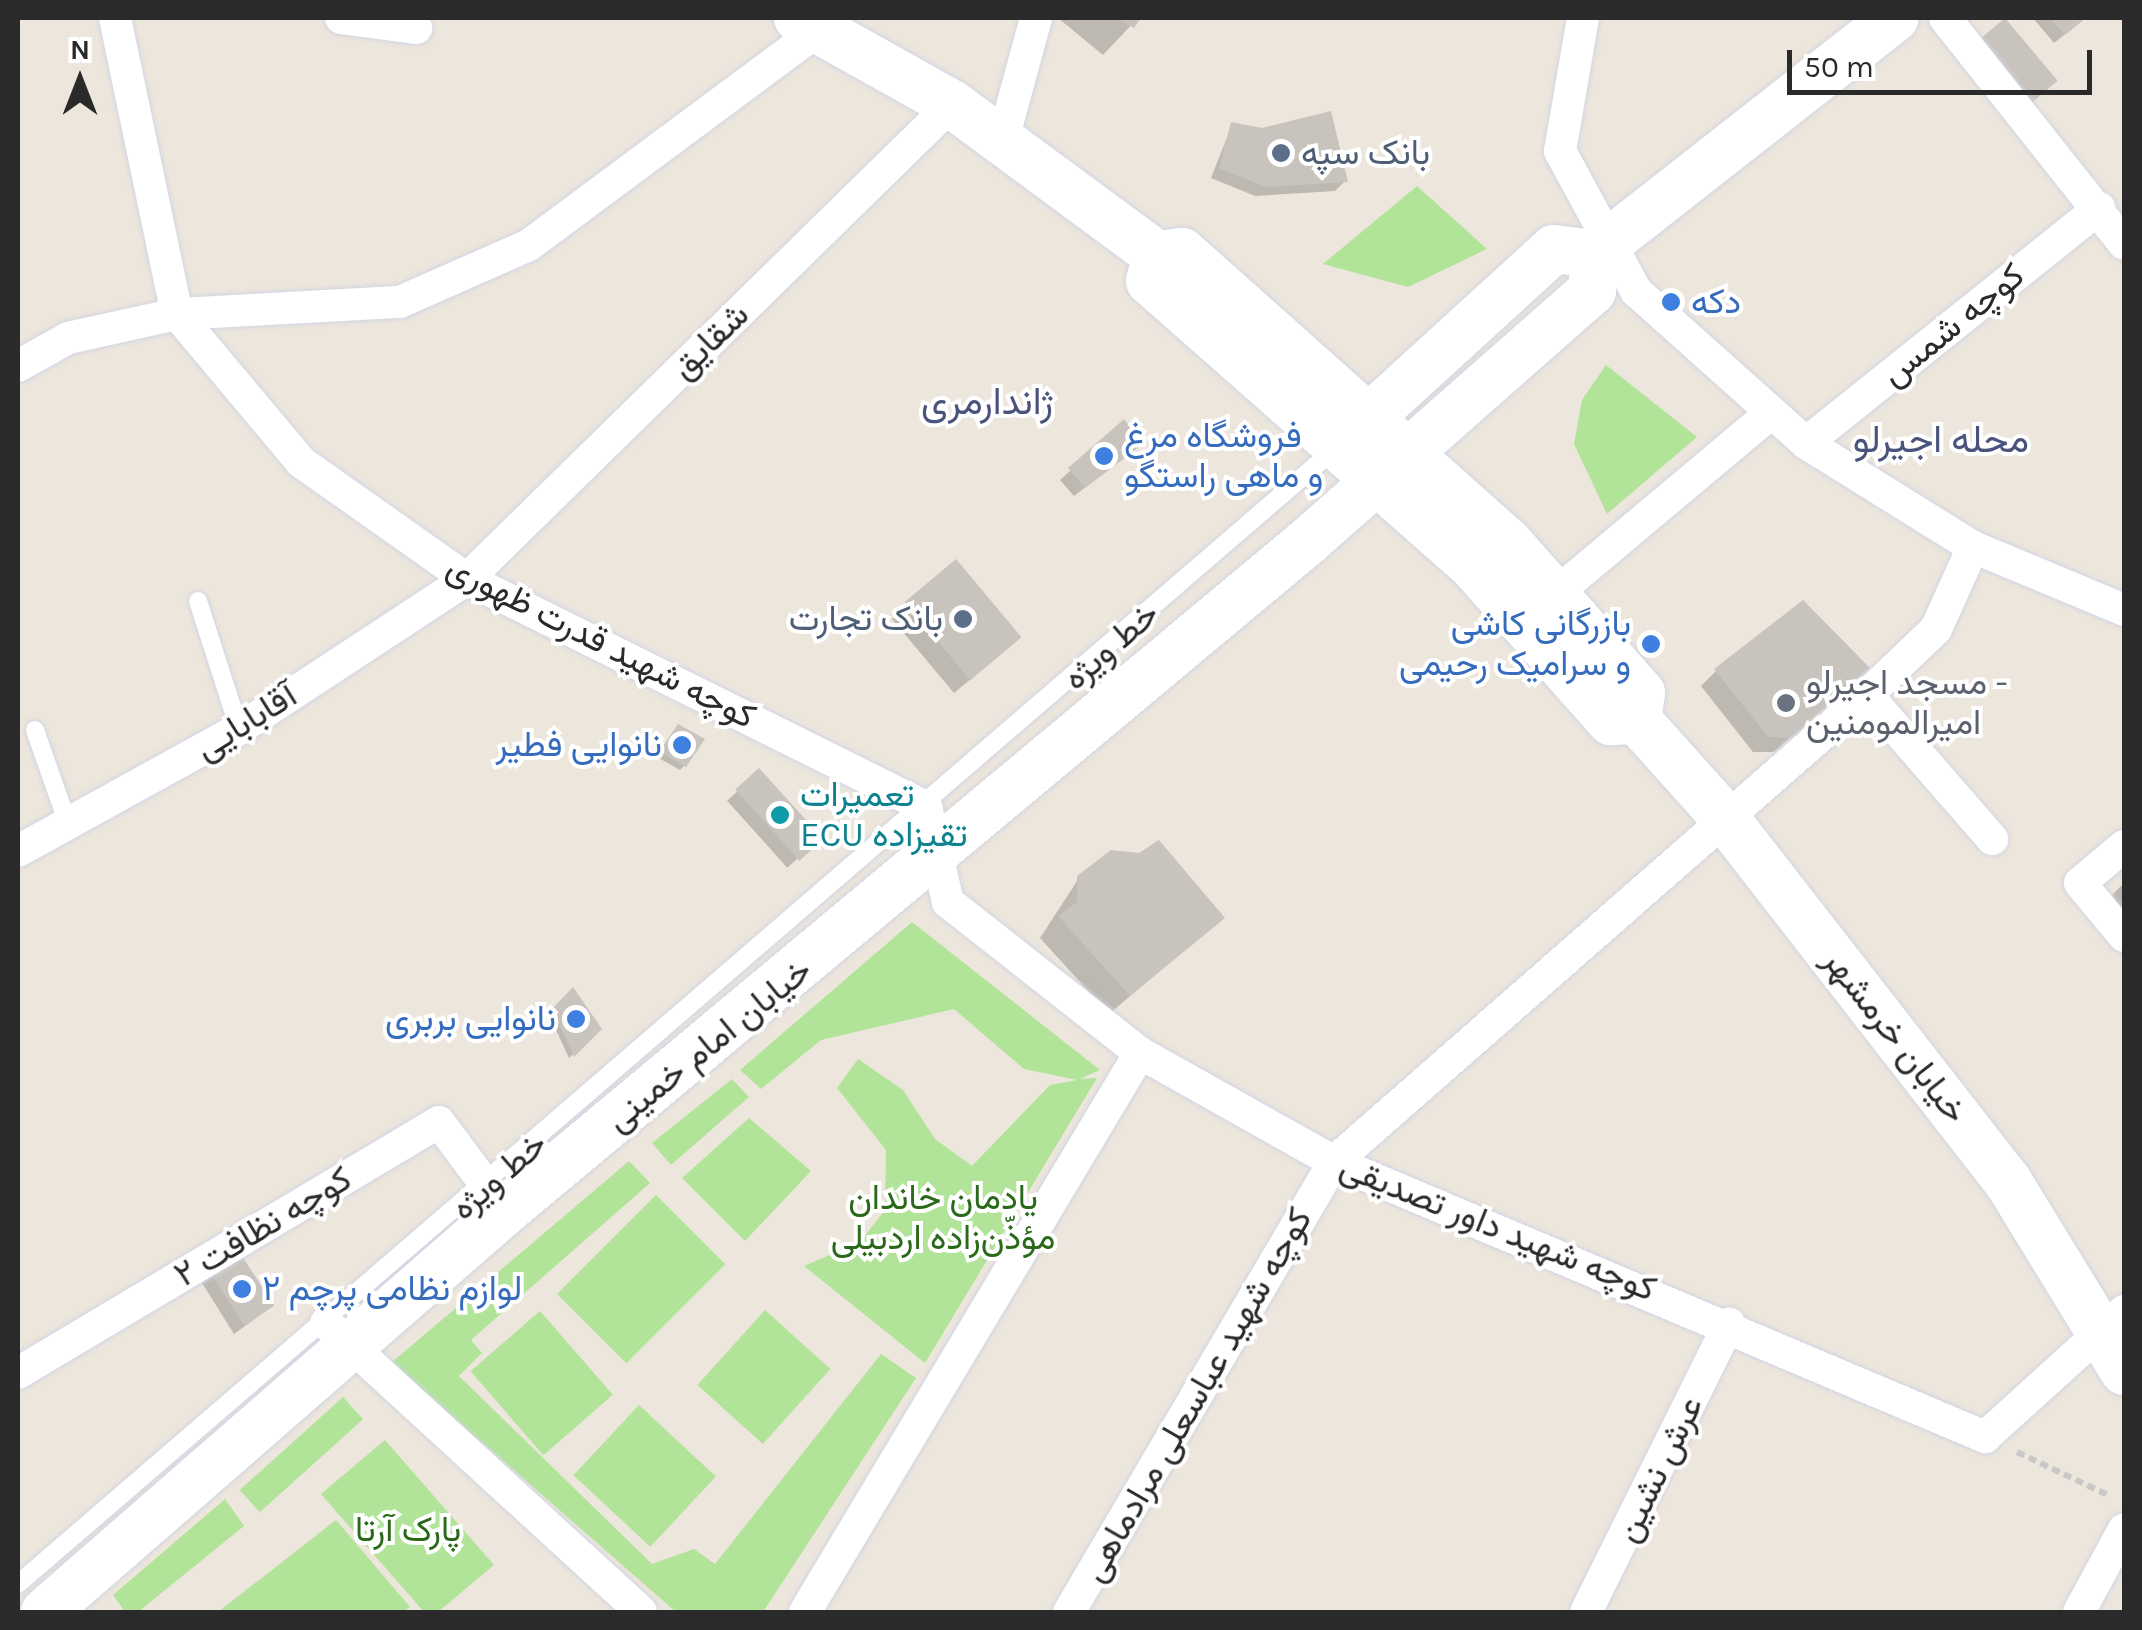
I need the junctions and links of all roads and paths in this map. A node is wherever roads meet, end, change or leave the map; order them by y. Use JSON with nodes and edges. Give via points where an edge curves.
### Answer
{"nodes":[{"id":1,"x":115,"y":18,"type":"edge"},
{"id":2,"x":341,"y":18,"type":"edge"},
{"id":3,"x":1036,"y":18,"type":"edge"},
{"id":4,"x":1583,"y":18,"type":"edge"},
{"id":5,"x":1896,"y":18,"type":"edge"},
{"id":6,"x":1945,"y":18,"type":"edge"},
{"id":7,"x":808,"y":24,"type":"edge"},
{"id":8,"x":416,"y":28,"type":"dead end"},
{"id":9,"x":952,"y":104,"type":"junction"},
{"id":10,"x":1004,"y":138,"type":"junction"},
{"id":11,"x":2100,"y":208,"type":"junction"},
{"id":12,"x":2124,"y":244,"type":"edge"},
{"id":13,"x":1600,"y":249,"type":"junction"},
{"id":14,"x":176,"y":314,"type":"junction"},
{"id":15,"x":18,"y":366,"type":"edge"},
{"id":16,"x":1770,"y":414,"type":"junction"},
{"id":17,"x":1353,"y":432,"type":"junction"},
{"id":18,"x":1806,"y":443,"type":"junction"},
{"id":19,"x":1392,"y":467,"type":"junction"},
{"id":20,"x":1973,"y":547,"type":"junction"},
{"id":21,"x":467,"y":579,"type":"junction"},
{"id":22,"x":1554,"y":594,"type":"junction"},
{"id":23,"x":198,"y":601,"type":"dead end"},
{"id":24,"x":2124,"y":610,"type":"edge"},
{"id":25,"x":1867,"y":695,"type":"junction"},
{"id":26,"x":1638,"y":720,"type":"junction"},
{"id":27,"x":239,"y":729,"type":"junction"},
{"id":28,"x":35,"y":730,"type":"dead end"},
{"id":29,"x":926,"y":807,"type":"junction"},
{"id":30,"x":1724,"y":817,"type":"junction"},
{"id":31,"x":68,"y":824,"type":"junction"},
{"id":32,"x":1992,"y":838,"type":"dead end"},
{"id":33,"x":2124,"y":846,"type":"edge"},
{"id":34,"x":18,"y":851,"type":"edge"},
{"id":35,"x":935,"y":861,"type":"junction"},
{"id":36,"x":2124,"y":936,"type":"edge"},
{"id":37,"x":1140,"y":1053,"type":"junction"},
{"id":38,"x":1334,"y":1162,"type":"junction"},
{"id":39,"x":496,"y":1199,"type":"junction"},
{"id":40,"x":2112,"y":1321,"type":"edge"},
{"id":41,"x":1729,"y":1324,"type":"junction"},
{"id":42,"x":337,"y":1336,"type":"junction"},
{"id":43,"x":2124,"y":1371,"type":"edge"},
{"id":44,"x":18,"y":1373,"type":"edge"},
{"id":45,"x":1985,"y":1437,"type":"junction"},
{"id":46,"x":2124,"y":1503,"type":"edge"},
{"id":47,"x":2124,"y":1529,"type":"edge"},
{"id":48,"x":18,"y":1584,"type":"edge"},
{"id":49,"x":45,"y":1612,"type":"edge"},
{"id":50,"x":642,"y":1612,"type":"edge"},
{"id":51,"x":804,"y":1612,"type":"edge"},
{"id":52,"x":1069,"y":1612,"type":"edge"},
{"id":53,"x":1586,"y":1612,"type":"edge"},
{"id":54,"x":2079,"y":1612,"type":"edge"}],
"edges":[{"from":1,"to":14,"type":"street"},
{"from":2,"to":8,"type":"street"},
{"from":3,"to":10,"type":"street"},
{"from":4,"to":13,"type":"street","via":[[1560,151]]},
{"from":5,"to":13,"type":"main road"},
{"from":6,"to":11,"type":"street"},
{"from":7,"to":9,"type":"main road"},
{"from":7,"to":14,"type":"street","via":[[619,183],[480,267],[400,302]]},
{"from":9,"to":10,"type":"main road"},
{"from":9,"to":21,"type":"street","name":"شقایق"},
{"from":10,"to":17,"type":"main road","via":[[1157,256],[1150,281]]},
{"from":11,"to":12,"type":"street"},
{"from":11,"to":18,"type":"street","name":"کوچه شمس"},
{"from":13,"to":16,"type":"street","via":[[1636,292]]},
{"from":13,"to":17,"type":"main road","via":[[1554,249]]},
{"from":13,"to":19,"type":"main road","name":"خیابان امام خمینی","via":[[1592,291]]},
{"from":14,"to":15,"type":"street","via":[[68,338]]},
{"from":14,"to":21,"type":"street","name":"کوچه شهید قدرت ظهوری","via":[[301,462]]},
{"from":16,"to":18,"type":"street"},
{"from":16,"to":22,"type":"street"},
{"from":17,"to":19,"type":"main road"},
{"from":17,"to":29,"type":"lane","name":"خط ویژه"},
{"from":18,"to":20,"type":"street"},
{"from":19,"to":22,"type":"main road","name":"خیابان خرمشهر"},
{"from":19,"to":26,"type":"main road","name":"خیابان خرمشهر","via":[[1611,721]]},
{"from":19,"to":35,"type":"main road","name":"خیابان امام خمینی"},
{"from":20,"to":24,"type":"street"},
{"from":20,"to":25,"type":"street","name":"کوچه شهید عباسعلی مرادماهی","via":[[1936,628]]},
{"from":21,"to":27,"type":"street","name":"آقابابایی"},
{"from":21,"to":29,"type":"street","name":"کوچه شهید قدرت ظهوری"},
{"from":22,"to":26,"type":"main road","name":"خیابان خرمشهر","via":[[1641,693]]},
{"from":23,"to":27,"type":"lane"},
{"from":25,"to":30,"type":"street","name":"کوچه شهید عباسعلی مرادماهی"},
{"from":25,"to":32,"type":"street"},
{"from":26,"to":30,"type":"main road","name":"خیابان خرمشهر"},
{"from":27,"to":31,"type":"street","name":"آقابابایی"},
{"from":28,"to":31,"type":"lane"},
{"from":29,"to":35,"type":"street","name":"کوچه شهید داور تصدیقی"},
{"from":29,"to":39,"type":"lane","name":"خط ویژه"},
{"from":30,"to":38,"type":"street","name":"کوچه شهید عباسعلی مرادماهی"},
{"from":30,"to":40,"type":"main road","name":"خیابان خرمشهر"},
{"from":31,"to":34,"type":"street","name":"آقابابایی"},
{"from":33,"to":36,"type":"street","via":[[2080,884]]},
{"from":35,"to":37,"type":"street","name":"کوچه شهید داور تصدیقی","via":[[948,902]]},
{"from":35,"to":39,"type":"main road","name":"خیابان امام خمینی"},
{"from":37,"to":38,"type":"street","name":"کوچه شهید داور تصدیقی"},
{"from":37,"to":51,"type":"street"},
{"from":38,"to":41,"type":"street","name":"کوچه شهید داور تصدیقی"},
{"from":38,"to":52,"type":"street","name":"کوچه شهید عباسعلی مرادماهی"},
{"from":39,"to":42,"type":"main road","name":"خیابان امام خمینی"},
{"from":39,"to":44,"type":"street","name":"کوچه نظافت ۲","via":[[439,1122]]},
{"from":40,"to":43,"type":"main road","name":"خیابان خرمشهر"},
{"from":40,"to":45,"type":"street"},
{"from":41,"to":45,"type":"street","name":"کوچه شهید داور تصدیقی"},
{"from":41,"to":53,"type":"street","name":"عرش نشین"},
{"from":42,"to":48,"type":"lane"},
{"from":42,"to":49,"type":"main road","name":"خیابان امام خمینی"},
{"from":42,"to":50,"type":"street"},
{"from":45,"to":46,"type":"path"},
{"from":47,"to":54,"type":"street"}]}
